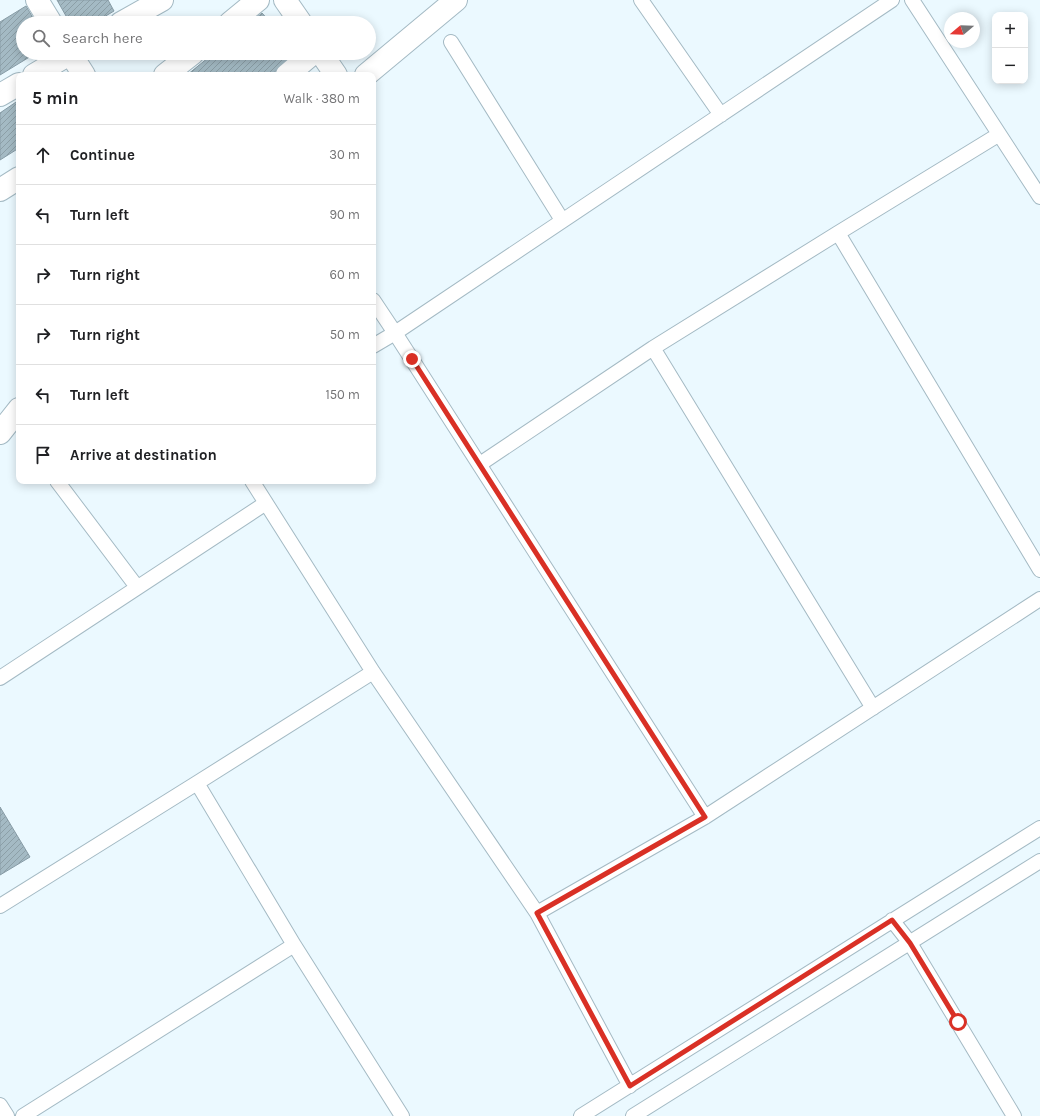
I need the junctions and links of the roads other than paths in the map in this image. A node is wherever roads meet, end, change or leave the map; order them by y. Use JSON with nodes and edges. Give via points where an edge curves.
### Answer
{"nodes":[{"id":1,"x":37,"y":0,"type":"edge"},
{"id":2,"x":162,"y":0,"type":"edge"},
{"id":3,"x":258,"y":0,"type":"edge"},
{"id":4,"x":286,"y":0,"type":"edge"},
{"id":5,"x":456,"y":0,"type":"edge"},
{"id":6,"x":640,"y":0,"type":"edge"},
{"id":7,"x":892,"y":0,"type":"edge"},
{"id":8,"x":912,"y":0,"type":"edge"},
{"id":9,"x":129,"y":12,"type":"edge"},
{"id":10,"x":47,"y":16,"type":"edge"},
{"id":11,"x":239,"y":16,"type":"edge"},
{"id":12,"x":296,"y":16,"type":"edge"},
{"id":13,"x":451,"y":42,"type":"dead end"},
{"id":14,"x":59,"y":60,"type":"edge"},
{"id":15,"x":74,"y":60,"type":"edge"},
{"id":16,"x":184,"y":60,"type":"edge"},
{"id":17,"x":305,"y":60,"type":"edge"},
{"id":18,"x":326,"y":60,"type":"edge"},
{"id":19,"x":39,"y":72,"type":"edge"},
{"id":20,"x":82,"y":72,"type":"edge"},
{"id":21,"x":169,"y":72,"type":"edge"},
{"id":22,"x":291,"y":72,"type":"edge"},
{"id":23,"x":334,"y":72,"type":"edge"},
{"id":24,"x":370,"y":72,"type":"edge"},
{"id":25,"x":16,"y":86,"type":"edge"},
{"id":26,"x":0,"y":95,"type":"edge"},
{"id":27,"x":721,"y":115,"type":"junction"},
{"id":28,"x":998,"y":135,"type":"junction"},
{"id":29,"x":16,"y":180,"type":"edge"},
{"id":30,"x":0,"y":190,"type":"edge"},
{"id":31,"x":1040,"y":198,"type":"edge"},
{"id":32,"x":562,"y":220,"type":"junction"},
{"id":33,"x":838,"y":232,"type":"junction"},
{"id":34,"x":376,"y":304,"type":"edge"},
{"id":35,"x":395,"y":333,"type":"junction"},
{"id":36,"x":376,"y":344,"type":"edge"},
{"id":37,"x":653,"y":348,"type":"junction"},
{"id":38,"x":16,"y":413,"type":"edge"},
{"id":39,"x":0,"y":433,"type":"edge"},
{"id":40,"x":480,"y":464,"type":"junction"},
{"id":41,"x":59,"y":484,"type":"edge"},
{"id":42,"x":254,"y":484,"type":"edge"},
{"id":43,"x":266,"y":503,"type":"junction"},
{"id":44,"x":1040,"y":570,"type":"edge"},
{"id":45,"x":137,"y":587,"type":"junction"},
{"id":46,"x":1040,"y":599,"type":"edge"},
{"id":47,"x":373,"y":672,"type":"junction"},
{"id":48,"x":0,"y":678,"type":"edge"},
{"id":49,"x":873,"y":708,"type":"junction"},
{"id":50,"x":197,"y":784,"type":"junction"},
{"id":51,"x":705,"y":817,"type":"junction"},
{"id":52,"x":1040,"y":828,"type":"edge"},
{"id":53,"x":1040,"y":861,"type":"edge"},
{"id":54,"x":0,"y":906,"type":"edge"},
{"id":55,"x":537,"y":913,"type":"junction"},
{"id":56,"x":892,"y":920,"type":"junction"},
{"id":57,"x":910,"y":943,"type":"junction"},
{"id":58,"x":294,"y":945,"type":"junction"},
{"id":59,"x":630,"y":1086,"type":"junction"},
{"id":60,"x":0,"y":1105,"type":"edge"},
{"id":61,"x":7,"y":1116,"type":"edge"},
{"id":62,"x":22,"y":1116,"type":"edge"},
{"id":63,"x":402,"y":1116,"type":"edge"},
{"id":64,"x":582,"y":1116,"type":"edge"},
{"id":65,"x":633,"y":1116,"type":"edge"},
{"id":66,"x":1013,"y":1116,"type":"edge"}],
"edges":[{"from":1,"to":10,"type":"street"},
{"from":2,"to":9,"type":"street"},
{"from":3,"to":11,"type":"street"},
{"from":4,"to":12,"type":"street"},
{"from":5,"to":24,"type":"street"},
{"from":6,"to":27,"type":"lane"},
{"from":7,"to":27,"type":"lane"},
{"from":8,"to":28,"type":"lane"},
{"from":13,"to":32,"type":"lane"},
{"from":14,"to":19,"type":"street"},
{"from":15,"to":20,"type":"street"},
{"from":16,"to":21,"type":"street"},
{"from":17,"to":22,"type":"street"},
{"from":18,"to":23,"type":"street"},
{"from":25,"to":26,"type":"street"},
{"from":27,"to":32,"type":"lane"},
{"from":28,"to":31,"type":"lane"},
{"from":28,"to":33,"type":"lane"},
{"from":29,"to":30,"type":"street"},
{"from":32,"to":35,"type":"lane"},
{"from":33,"to":37,"type":"lane"},
{"from":33,"to":44,"type":"lane"},
{"from":34,"to":35,"type":"lane"},
{"from":35,"to":36,"type":"lane"},
{"from":35,"to":40,"type":"lane"},
{"from":37,"to":40,"type":"lane"},
{"from":37,"to":49,"type":"lane"},
{"from":38,"to":39,"type":"street"},
{"from":40,"to":51,"type":"lane"},
{"from":41,"to":45,"type":"lane"},
{"from":42,"to":43,"type":"lane"},
{"from":43,"to":45,"type":"lane"},
{"from":43,"to":47,"type":"lane"},
{"from":45,"to":48,"type":"lane"},
{"from":46,"to":49,"type":"lane"},
{"from":47,"to":50,"type":"lane"},
{"from":47,"to":55,"type":"lane"},
{"from":49,"to":51,"type":"lane"},
{"from":50,"to":54,"type":"lane"},
{"from":50,"to":58,"type":"lane"},
{"from":51,"to":55,"type":"lane"},
{"from":52,"to":56,"type":"lane"},
{"from":53,"to":57,"type":"lane"},
{"from":55,"to":59,"type":"lane"},
{"from":56,"to":57,"type":"lane"},
{"from":56,"to":59,"type":"lane"},
{"from":57,"to":65,"type":"lane"},
{"from":57,"to":66,"type":"lane"},
{"from":58,"to":62,"type":"lane"},
{"from":58,"to":63,"type":"lane"},
{"from":59,"to":64,"type":"lane"},
{"from":60,"to":61,"type":"lane"}]}
